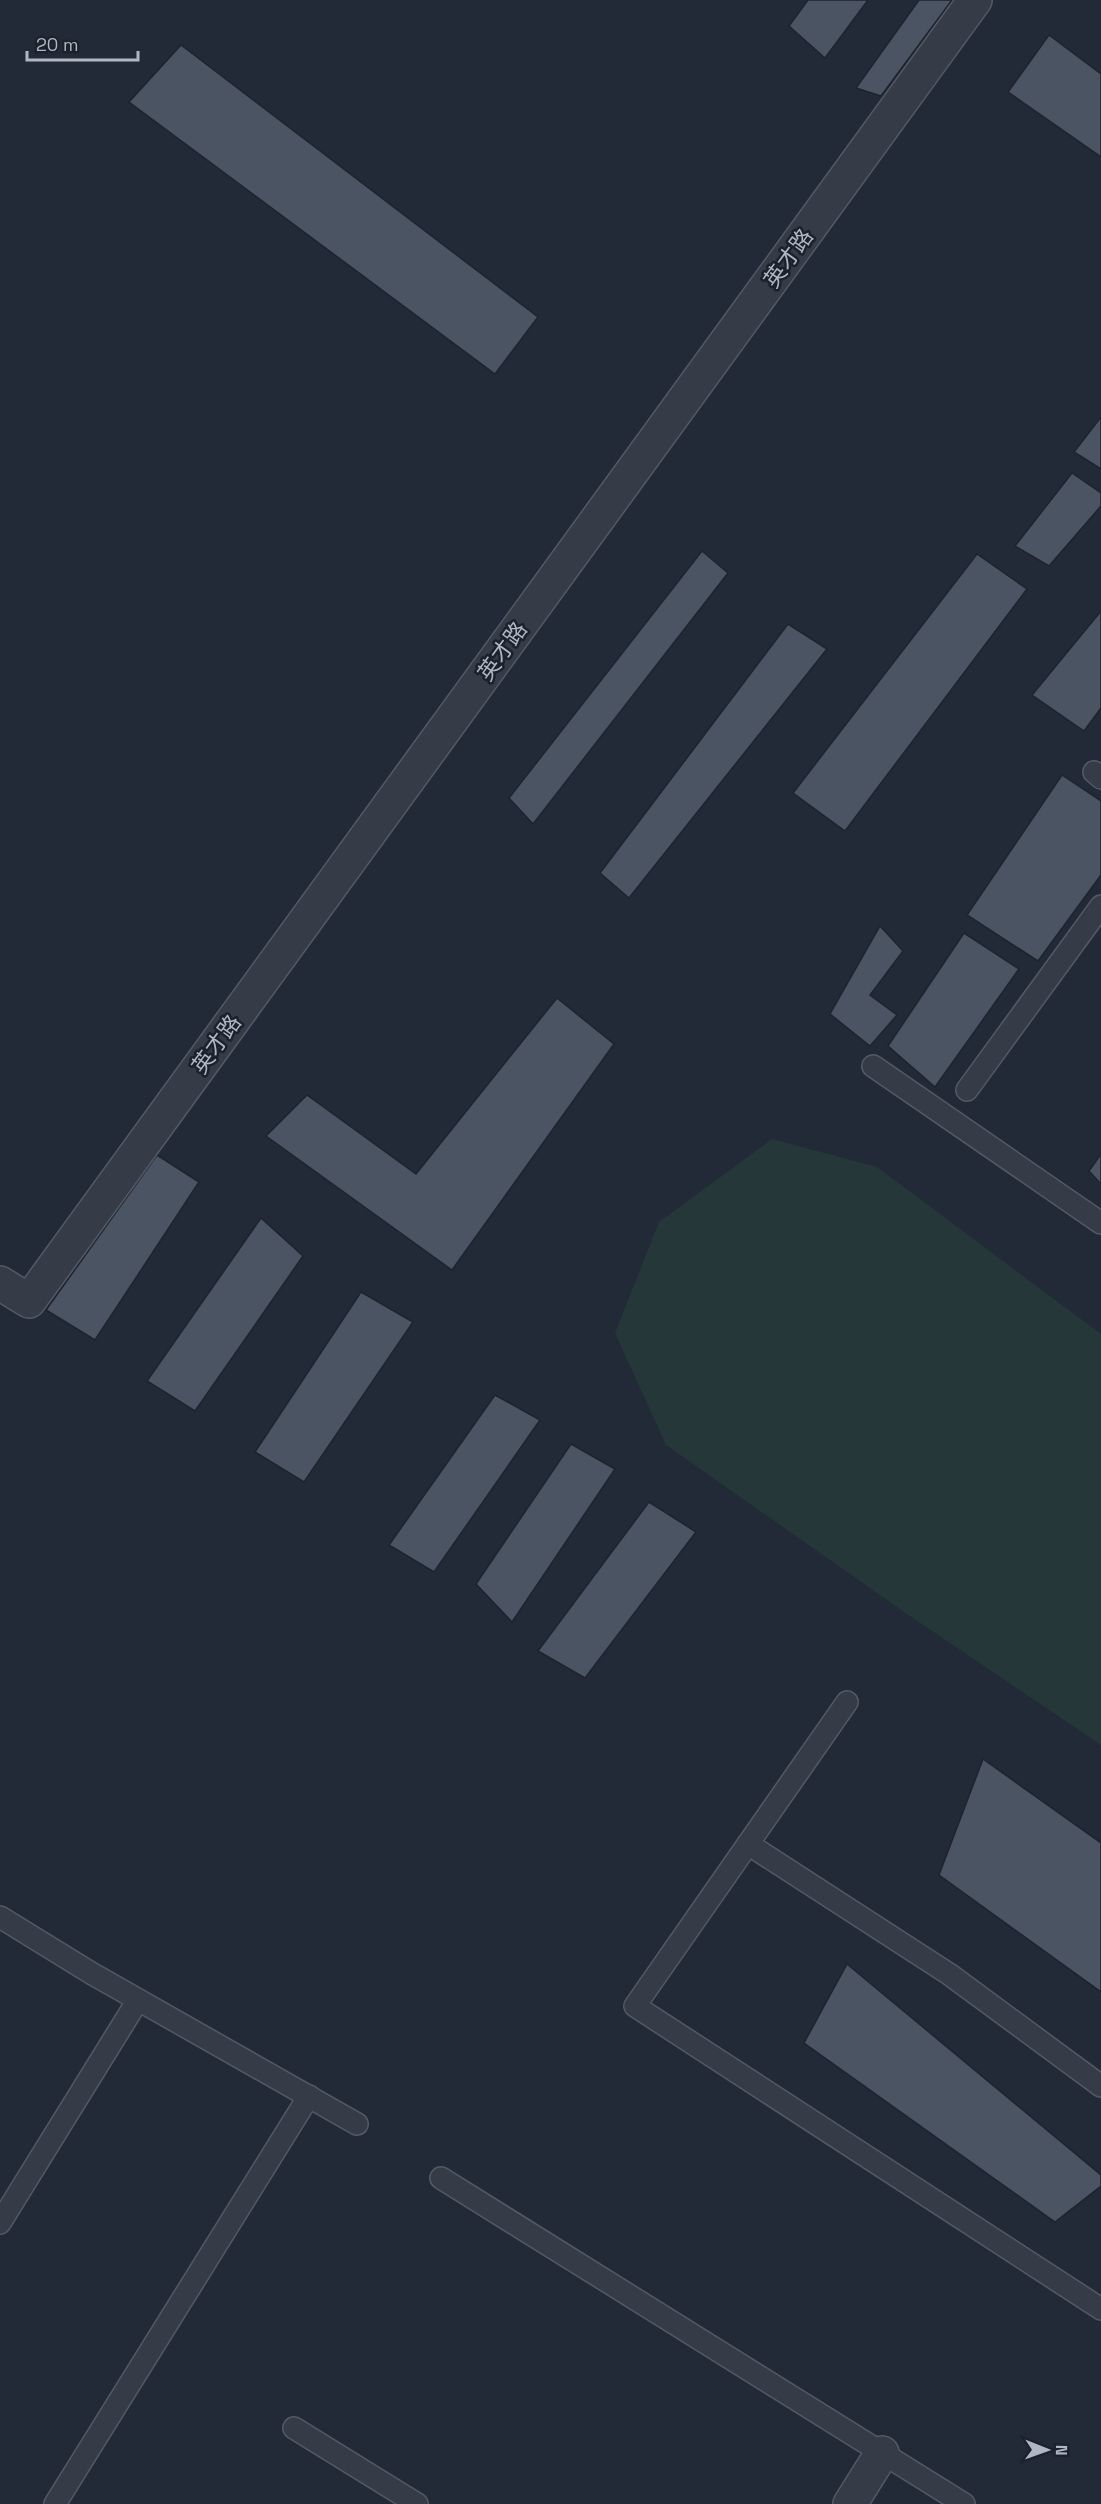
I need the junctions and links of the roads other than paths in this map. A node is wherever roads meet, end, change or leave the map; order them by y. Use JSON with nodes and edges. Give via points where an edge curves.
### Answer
{"nodes":[{"id":1,"x":975,"y":0,"type":"edge"},
{"id":2,"x":1101,"y":906,"type":"edge"},
{"id":3,"x":873,"y":1066,"type":"dead end"},
{"id":4,"x":967,"y":1090,"type":"dead end"},
{"id":5,"x":1101,"y":1223,"type":"edge"},
{"id":6,"x":0,"y":1283,"type":"edge"},
{"id":7,"x":847,"y":1702,"type":"dead end"},
{"id":8,"x":748,"y":1844,"type":"junction"},
{"id":9,"x":0,"y":1917,"type":"edge"},
{"id":10,"x":138,"y":2000,"type":"junction"},
{"id":11,"x":1101,"y":2086,"type":"edge"},
{"id":12,"x":309,"y":2096,"type":"junction"},
{"id":13,"x":357,"y":2124,"type":"dead end"},
{"id":14,"x":441,"y":2178,"type":"dead end"},
{"id":15,"x":0,"y":2223,"type":"edge"},
{"id":16,"x":1101,"y":2309,"type":"edge"},
{"id":17,"x":294,"y":2428,"type":"dead end"},
{"id":18,"x":882,"y":2453,"type":"junction"},
{"id":19,"x":55,"y":2504,"type":"edge"},
{"id":20,"x":417,"y":2504,"type":"edge"},
{"id":21,"x":850,"y":2504,"type":"edge"},
{"id":22,"x":964,"y":2504,"type":"edge"}],
"edges":[{"from":1,"to":6,"type":"street","name":"英才路","via":[[28,1301]]},
{"from":2,"to":4,"type":"lane"},
{"from":3,"to":5,"type":"lane"},
{"from":7,"to":8,"type":"lane"},
{"from":8,"to":11,"type":"lane","via":[[949,1974]]},
{"from":8,"to":16,"type":"lane","via":[[635,2006]]},
{"from":9,"to":10,"type":"lane"},
{"from":10,"to":12,"type":"lane"},
{"from":10,"to":15,"type":"lane"},
{"from":12,"to":13,"type":"lane"},
{"from":12,"to":19,"type":"lane"},
{"from":14,"to":18,"type":"lane"},
{"from":17,"to":20,"type":"lane"},
{"from":18,"to":21,"type":"street"},
{"from":18,"to":22,"type":"lane"}]}
